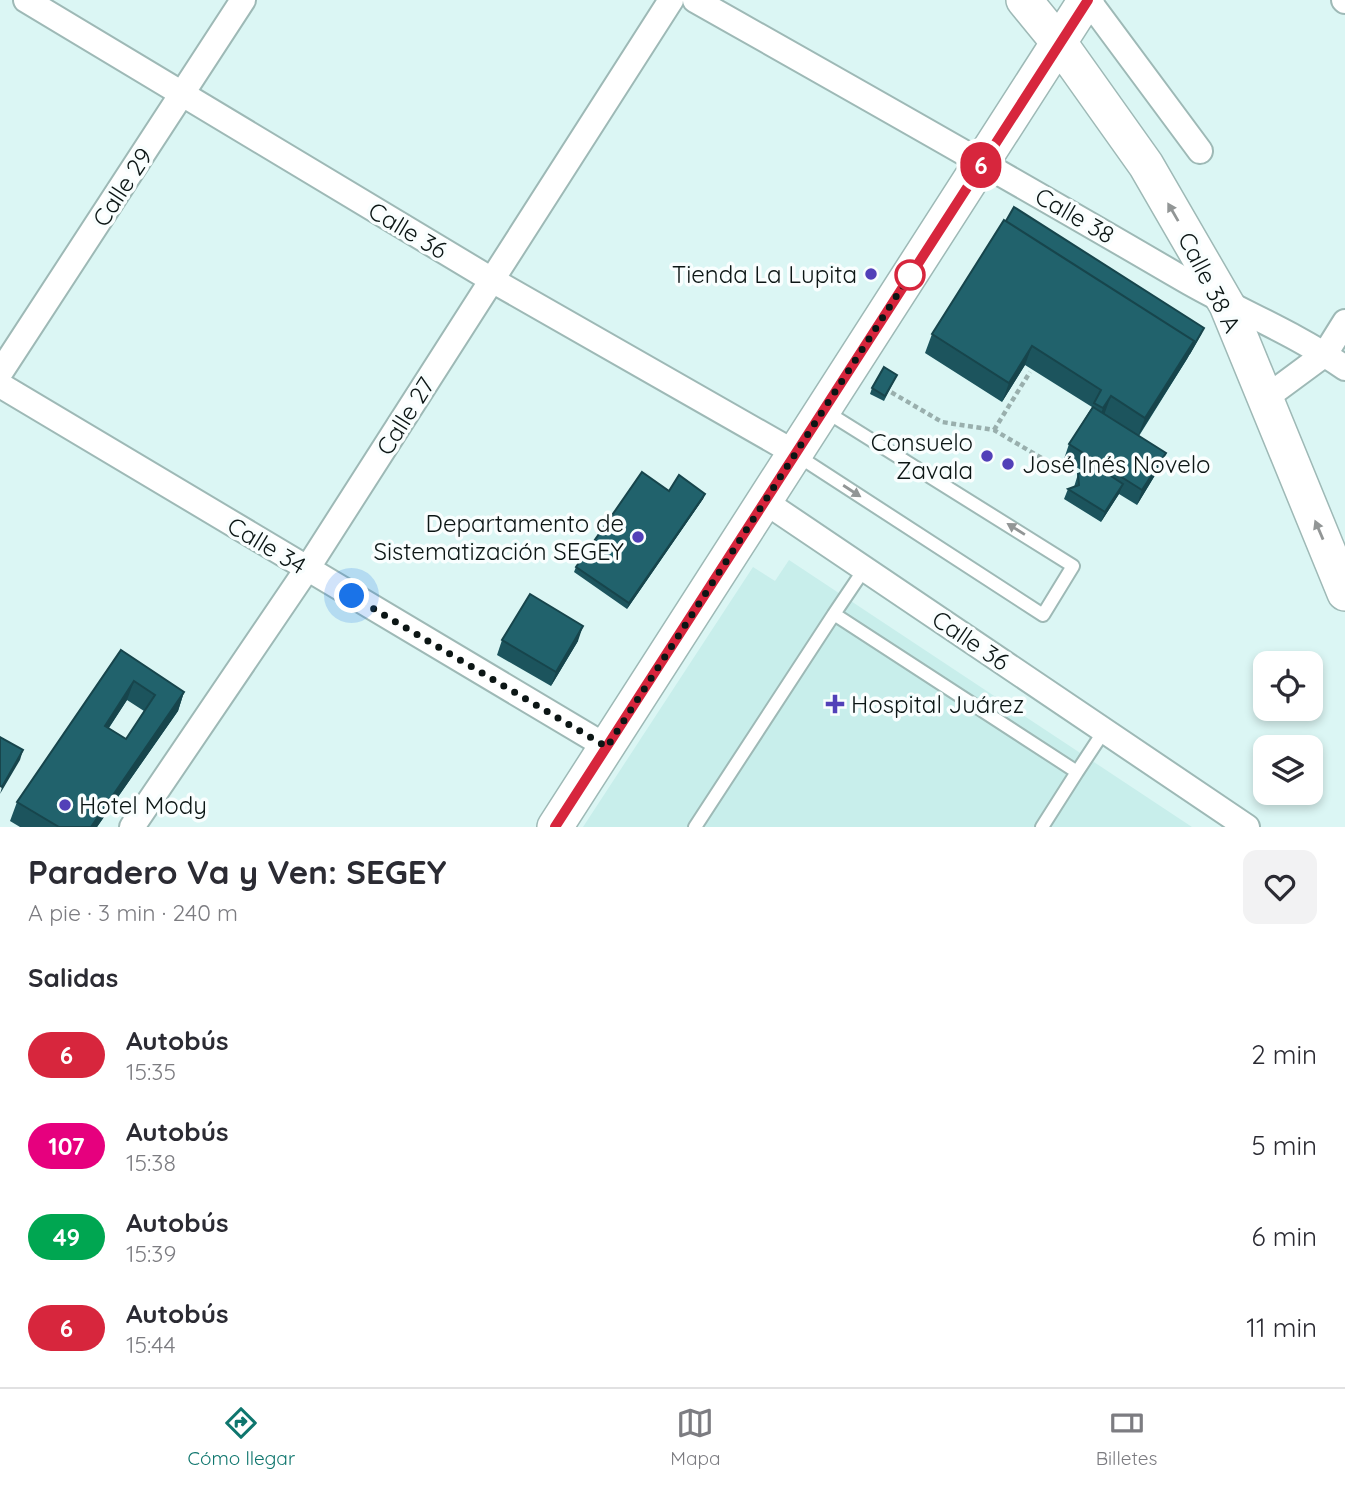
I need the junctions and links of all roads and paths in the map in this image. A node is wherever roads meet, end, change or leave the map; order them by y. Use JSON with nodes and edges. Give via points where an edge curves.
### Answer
{"nodes":[{"id":1,"x":26,"y":0,"type":"edge"},
{"id":2,"x":243,"y":0,"type":"edge"},
{"id":3,"x":671,"y":0,"type":"edge"},
{"id":4,"x":695,"y":0,"type":"edge"},
{"id":5,"x":1024,"y":0,"type":"edge"},
{"id":6,"x":1087,"y":1,"type":"edge"},
{"id":7,"x":1060,"y":44,"type":"junction"},
{"id":8,"x":181,"y":95,"type":"junction"},
{"id":9,"x":1200,"y":151,"type":"dead end"},
{"id":10,"x":983,"y":162,"type":"junction"},
{"id":11,"x":492,"y":280,"type":"junction"},
{"id":12,"x":1227,"y":304,"type":"junction"},
{"id":13,"x":1345,"y":322,"type":"edge"},
{"id":14,"x":1335,"y":361,"type":"edge"},
{"id":15,"x":1030,"y":372,"type":"edge"},
{"id":16,"x":0,"y":373,"type":"edge"},
{"id":17,"x":875,"y":382,"type":"edge"},
{"id":18,"x":0,"y":385,"type":"edge"},
{"id":19,"x":1264,"y":399,"type":"junction"},
{"id":20,"x":823,"y":410,"type":"junction"},
{"id":21,"x":994,"y":430,"type":"junction"},
{"id":22,"x":795,"y":453,"type":"junction"},
{"id":23,"x":1067,"y":473,"type":"dead end"},
{"id":24,"x":764,"y":500,"type":"junction"},
{"id":25,"x":307,"y":569,"type":"junction"},
{"id":26,"x":865,"y":569,"type":"junction"},
{"id":27,"x":1345,"y":593,"type":"edge"},
{"id":28,"x":834,"y":614,"type":"junction"},
{"id":29,"x":1104,"y":731,"type":"junction"},
{"id":30,"x":607,"y":747,"type":"junction"},
{"id":31,"x":1077,"y":772,"type":"junction"},
{"id":32,"x":132,"y":827,"type":"edge"},
{"id":33,"x":555,"y":827,"type":"edge"},
{"id":34,"x":695,"y":827,"type":"edge"},
{"id":35,"x":1042,"y":827,"type":"edge"},
{"id":36,"x":1247,"y":827,"type":"edge"}],
"edges":[{"from":1,"to":8,"type":"street","name":"Calle 36"},
{"from":2,"to":8,"type":"street","name":"Calle 29"},
{"from":3,"to":11,"type":"street","name":"Calle 27"},
{"from":4,"to":10,"type":"street","name":"Calle 38"},
{"from":5,"to":7,"type":"street","name":"Calle 38 A"},
{"from":6,"to":7,"type":"street"},
{"from":6,"to":9,"type":"street"},
{"from":7,"to":10,"type":"street"},
{"from":12,"to":7,"type":"street","name":"Calle 38 A","one_way":true,"via":[[1146,164]]},
{"from":8,"to":11,"type":"street","name":"Calle 36"},
{"from":8,"to":16,"type":"street","name":"Calle 29"},
{"from":10,"to":12,"type":"street","name":"Calle 38"},
{"from":10,"to":20,"type":"street"},
{"from":11,"to":22,"type":"street","name":"Calle 36"},
{"from":11,"to":25,"type":"street","name":"Calle 27"},
{"from":12,"to":14,"type":"street","name":"Calle 38"},
{"from":12,"to":19,"type":"street","name":"Calle 38 A"},
{"from":13,"to":14,"type":"street"},
{"from":14,"to":19,"type":"street"},
{"from":15,"to":21,"type":"path"},
{"from":17,"to":21,"type":"path","via":[[942,422]]},
{"from":18,"to":25,"type":"street","name":"Calle 34"},
{"from":27,"to":19,"type":"street","name":"Calle 38 A","one_way":true},
{"from":20,"to":22,"type":"street"},
{"from":22,"to":20,"type":"lane","one_way":true,"via":[[1043,615],[1073,566]]},
{"from":21,"to":23,"type":"path"},
{"from":22,"to":24,"type":"street"},
{"from":24,"to":26,"type":"street","name":"Calle 36"},
{"from":24,"to":30,"type":"street"},
{"from":25,"to":30,"type":"street","name":"Calle 34"},
{"from":25,"to":32,"type":"street","name":"Calle 27"},
{"from":26,"to":28,"type":"lane"},
{"from":26,"to":29,"type":"street","name":"Calle 36"},
{"from":28,"to":31,"type":"lane"},
{"from":28,"to":34,"type":"lane"},
{"from":29,"to":31,"type":"lane"},
{"from":29,"to":36,"type":"street","name":"Calle 36"},
{"from":30,"to":33,"type":"street"},
{"from":31,"to":35,"type":"lane"}]}
